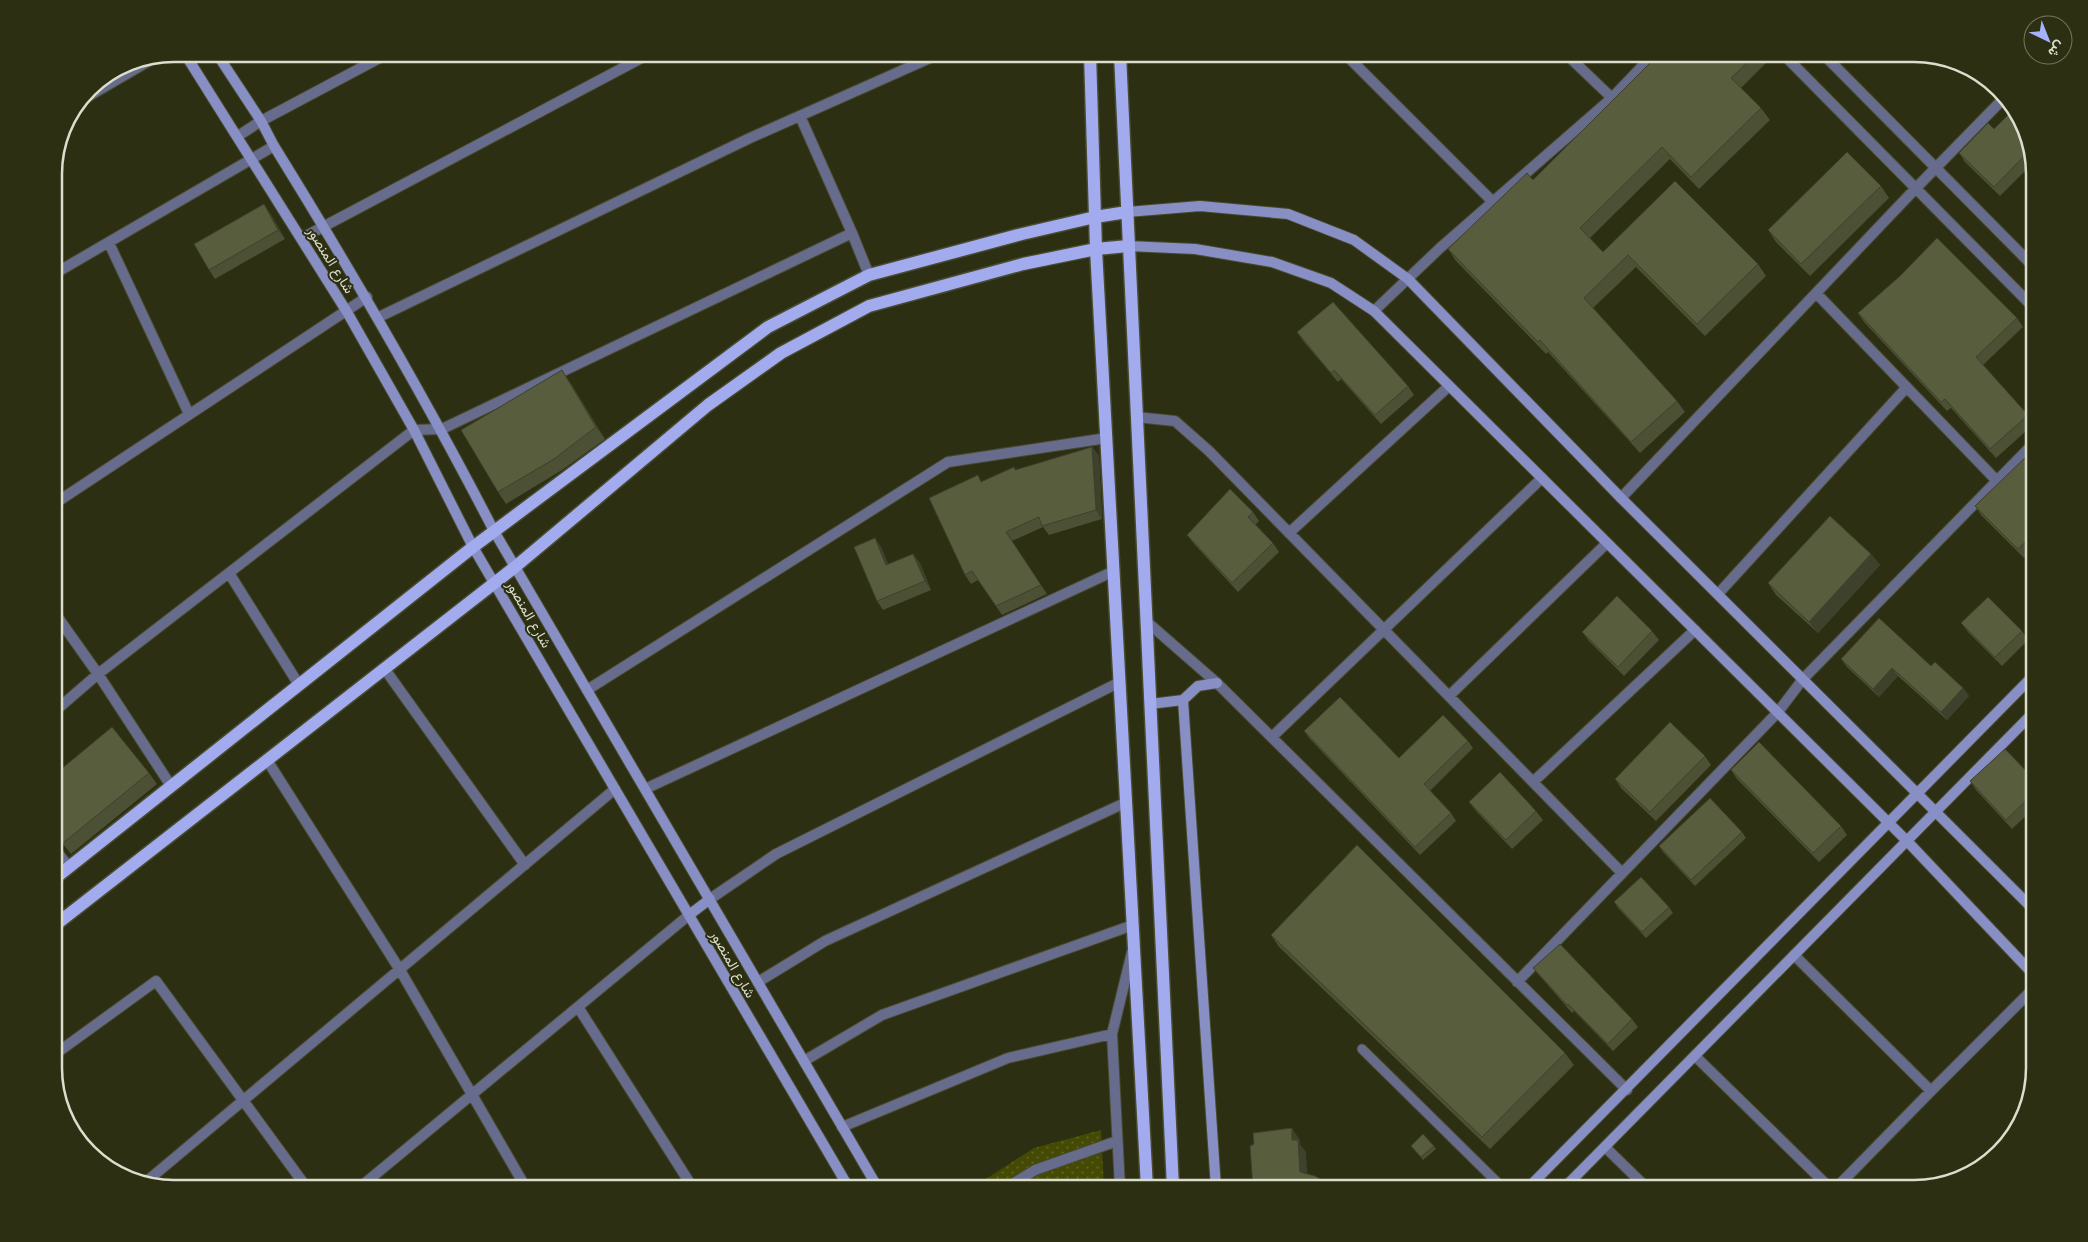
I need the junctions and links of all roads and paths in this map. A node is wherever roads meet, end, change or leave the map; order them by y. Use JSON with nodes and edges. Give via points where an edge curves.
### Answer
{"nodes":[{"id":1,"x":190,"y":62,"type":"edge"},
{"id":2,"x":222,"y":62,"type":"edge"},
{"id":3,"x":372,"y":62,"type":"edge"},
{"id":4,"x":634,"y":62,"type":"edge"},
{"id":5,"x":921,"y":62,"type":"edge"},
{"id":6,"x":1090,"y":62,"type":"edge"},
{"id":7,"x":1120,"y":62,"type":"edge"},
{"id":8,"x":1353,"y":62,"type":"edge"},
{"id":9,"x":1574,"y":62,"type":"edge"},
{"id":10,"x":1646,"y":62,"type":"edge"},
{"id":11,"x":1792,"y":62,"type":"edge"},
{"id":12,"x":1831,"y":62,"type":"edge"},
{"id":13,"x":133,"y":71,"type":"edge"},
{"id":14,"x":106,"y":86,"type":"edge"},
{"id":15,"x":1612,"y":98,"type":"junction"},
{"id":16,"x":1999,"y":103,"type":"edge"},
{"id":17,"x":800,"y":116,"type":"junction"},
{"id":18,"x":261,"y":121,"type":"junction"},
{"id":19,"x":238,"y":136,"type":"junction"},
{"id":20,"x":274,"y":146,"type":"junction"},
{"id":21,"x":253,"y":159,"type":"junction"},
{"id":22,"x":1936,"y":168,"type":"junction"},
{"id":23,"x":1916,"y":188,"type":"junction"},
{"id":24,"x":1493,"y":202,"type":"junction"},
{"id":25,"x":1127,"y":212,"type":"junction"},
{"id":26,"x":1095,"y":217,"type":"junction"},
{"id":27,"x":323,"y":226,"type":"junction"},
{"id":28,"x":852,"y":233,"type":"junction"},
{"id":29,"x":302,"y":238,"type":"junction"},
{"id":30,"x":109,"y":243,"type":"junction"},
{"id":31,"x":1128,"y":246,"type":"junction"},
{"id":32,"x":1096,"y":249,"type":"junction"},
{"id":33,"x":2025,"y":257,"type":"edge"},
{"id":34,"x":63,"y":269,"type":"edge"},
{"id":35,"x":869,"y":276,"type":"junction"},
{"id":36,"x":1408,"y":280,"type":"junction"},
{"id":37,"x":1816,"y":293,"type":"junction"},
{"id":38,"x":367,"y":297,"type":"junction"},
{"id":39,"x":2025,"y":299,"type":"edge"},
{"id":40,"x":1374,"y":311,"type":"junction"},
{"id":41,"x":347,"y":312,"type":"junction"},
{"id":42,"x":379,"y":317,"type":"junction"},
{"id":43,"x":1449,"y":386,"type":"junction"},
{"id":44,"x":1906,"y":388,"type":"junction"},
{"id":45,"x":189,"y":414,"type":"junction"},
{"id":46,"x":1136,"y":417,"type":"junction"},
{"id":47,"x":442,"y":429,"type":"junction"},
{"id":48,"x":414,"y":430,"type":"junction"},
{"id":49,"x":1107,"y":438,"type":"junction"},
{"id":50,"x":2025,"y":452,"type":"edge"},
{"id":51,"x":1542,"y":478,"type":"junction"},
{"id":52,"x":1997,"y":481,"type":"junction"},
{"id":53,"x":63,"y":498,"type":"edge"},
{"id":54,"x":1622,"y":498,"type":"junction"},
{"id":55,"x":494,"y":531,"type":"junction"},
{"id":56,"x":1289,"y":533,"type":"junction"},
{"id":57,"x":1607,"y":543,"type":"junction"},
{"id":58,"x":474,"y":547,"type":"junction"},
{"id":59,"x":515,"y":567,"type":"junction"},
{"id":60,"x":1114,"y":571,"type":"junction"},
{"id":61,"x":229,"y":573,"type":"junction"},
{"id":62,"x":494,"y":582,"type":"junction"},
{"id":63,"x":1718,"y":594,"type":"junction"},
{"id":64,"x":1146,"y":621,"type":"junction"},
{"id":65,"x":63,"y":625,"type":"edge"},
{"id":66,"x":1384,"y":630,"type":"junction"},
{"id":67,"x":1695,"y":630,"type":"junction"},
{"id":68,"x":384,"y":668,"type":"junction"},
{"id":69,"x":98,"y":674,"type":"junction"},
{"id":70,"x":1803,"y":679,"type":"junction"},
{"id":71,"x":1120,"y":682,"type":"junction"},
{"id":72,"x":1217,"y":683,"type":"junction"},
{"id":73,"x":299,"y":685,"type":"junction"},
{"id":74,"x":2026,"y":685,"type":"edge"},
{"id":75,"x":587,"y":690,"type":"junction"},
{"id":76,"x":1449,"y":696,"type":"junction"},
{"id":77,"x":1183,"y":700,"type":"junction"},
{"id":78,"x":63,"y":704,"type":"edge"},
{"id":79,"x":1150,"y":704,"type":"junction"},
{"id":80,"x":1778,"y":712,"type":"junction"},
{"id":81,"x":2026,"y":721,"type":"edge"},
{"id":82,"x":1272,"y":737,"type":"junction"},
{"id":83,"x":267,"y":760,"type":"junction"},
{"id":84,"x":1533,"y":782,"type":"junction"},
{"id":85,"x":171,"y":786,"type":"junction"},
{"id":86,"x":615,"y":789,"type":"junction"},
{"id":87,"x":645,"y":789,"type":"junction"},
{"id":88,"x":1919,"y":794,"type":"junction"},
{"id":89,"x":1127,"y":802,"type":"junction"},
{"id":90,"x":1936,"y":812,"type":"junction"},
{"id":91,"x":1890,"y":824,"type":"junction"},
{"id":92,"x":1907,"y":841,"type":"junction"},
{"id":93,"x":63,"y":859,"type":"edge"},
{"id":94,"x":525,"y":865,"type":"junction"},
{"id":95,"x":69,"y":867,"type":"junction"},
{"id":96,"x":63,"y":872,"type":"edge"},
{"id":97,"x":1622,"y":873,"type":"junction"},
{"id":98,"x":710,"y":900,"type":"junction"},
{"id":99,"x":2026,"y":902,"type":"edge"},
{"id":100,"x":689,"y":915,"type":"junction"},
{"id":101,"x":63,"y":919,"type":"edge"},
{"id":102,"x":1134,"y":925,"type":"junction"},
{"id":103,"x":1134,"y":940,"type":"junction"},
{"id":104,"x":1794,"y":955,"type":"junction"},
{"id":105,"x":2026,"y":966,"type":"edge"},
{"id":106,"x":400,"y":970,"type":"junction"},
{"id":107,"x":758,"y":982,"type":"junction"},
{"id":108,"x":1517,"y":982,"type":"junction"},
{"id":109,"x":2026,"y":996,"type":"edge"},
{"id":110,"x":578,"y":1007,"type":"junction"},
{"id":111,"x":1112,"y":1034,"type":"junction"},
{"id":112,"x":63,"y":1048,"type":"edge"},
{"id":113,"x":1362,"y":1049,"type":"dead end"},
{"id":114,"x":1695,"y":1056,"type":"junction"},
{"id":115,"x":804,"y":1061,"type":"junction"},
{"id":116,"x":1627,"y":1090,"type":"junction"},
{"id":117,"x":1931,"y":1091,"type":"junction"},
{"id":118,"x":471,"y":1095,"type":"junction"},
{"id":119,"x":243,"y":1101,"type":"junction"},
{"id":120,"x":842,"y":1127,"type":"junction"},
{"id":121,"x":1117,"y":1141,"type":"junction"},
{"id":122,"x":1605,"y":1147,"type":"junction"},
{"id":123,"x":151,"y":1177,"type":"edge"},
{"id":124,"x":301,"y":1180,"type":"edge"},
{"id":125,"x":370,"y":1180,"type":"edge"},
{"id":126,"x":521,"y":1180,"type":"edge"},
{"id":127,"x":688,"y":1180,"type":"edge"},
{"id":128,"x":844,"y":1180,"type":"edge"},
{"id":129,"x":873,"y":1180,"type":"edge"},
{"id":130,"x":1019,"y":1180,"type":"edge"},
{"id":131,"x":1119,"y":1180,"type":"edge"},
{"id":132,"x":1147,"y":1180,"type":"edge"},
{"id":133,"x":1172,"y":1180,"type":"edge"},
{"id":134,"x":1215,"y":1180,"type":"edge"},
{"id":135,"x":1494,"y":1180,"type":"edge"},
{"id":136,"x":1536,"y":1180,"type":"edge"},
{"id":137,"x":1572,"y":1180,"type":"edge"},
{"id":138,"x":1639,"y":1180,"type":"edge"},
{"id":139,"x":1822,"y":1180,"type":"edge"},
{"id":140,"x":1844,"y":1180,"type":"edge"}],
"edges":[{"from":1,"to":19,"type":"main road","name":"شارع المنصور"},
{"from":2,"to":18,"type":"main road","name":"شارع المنصور"},
{"from":3,"to":18,"type":"street"},
{"from":4,"to":27,"type":"street"},
{"from":5,"to":17,"type":"street"},
{"from":6,"to":26,"type":"main road"},
{"from":7,"to":25,"type":"main road"},
{"from":8,"to":24,"type":"street"},
{"from":9,"to":15,"type":"street"},
{"from":10,"to":15,"type":"street"},
{"from":11,"to":23,"type":"street"},
{"from":12,"to":22,"type":"street"},
{"from":13,"to":14,"type":"street"},
{"from":15,"to":24,"type":"street"},
{"from":16,"to":22,"type":"street"},
{"from":17,"to":28,"type":"street"},
{"from":17,"to":42,"type":"street"},
{"from":18,"to":19,"type":"street"},
{"from":18,"to":20,"type":"main road","name":"شارع المنصور"},
{"from":19,"to":21,"type":"main road","name":"شارع المنصور"},
{"from":20,"to":21,"type":"street"},
{"from":20,"to":27,"type":"main road","name":"شارع المنصور"},
{"from":21,"to":29,"type":"main road","name":"شارع المنصور"},
{"from":21,"to":30,"type":"street"},
{"from":22,"to":23,"type":"street"},
{"from":22,"to":33,"type":"street"},
{"from":23,"to":37,"type":"street"},
{"from":23,"to":39,"type":"street"},
{"from":24,"to":36,"type":"street"},
{"from":25,"to":26,"type":"main road"},
{"from":25,"to":31,"type":"main road"},
{"from":25,"to":36,"type":"main road","via":[[1200,206],[1288,214],[1354,240]]},
{"from":26,"to":32,"type":"main road"},
{"from":26,"to":35,"type":"main road","via":[[1012,236]]},
{"from":27,"to":29,"type":"street"},
{"from":27,"to":38,"type":"main road","name":"شارع المنصور"},
{"from":28,"to":35,"type":"street"},
{"from":28,"to":47,"type":"street"},
{"from":29,"to":41,"type":"main road","name":"شارع المنصور"},
{"from":30,"to":34,"type":"street"},
{"from":30,"to":45,"type":"street"},
{"from":31,"to":32,"type":"main road"},
{"from":31,"to":40,"type":"main road","via":[[1195,249],[1272,262],[1332,283]]},
{"from":31,"to":46,"type":"main road"},
{"from":32,"to":49,"type":"main road"},
{"from":32,"to":59,"type":"main road","via":[[1023,264],[869,306],[781,353],[708,405]]},
{"from":35,"to":55,"type":"main road","via":[[768,326]]},
{"from":36,"to":40,"type":"street"},
{"from":36,"to":54,"type":"main road"},
{"from":37,"to":44,"type":"street"},
{"from":37,"to":54,"type":"street"},
{"from":38,"to":41,"type":"street"},
{"from":38,"to":42,"type":"main road","name":"شارع المنصور"},
{"from":40,"to":43,"type":"main road"},
{"from":41,"to":45,"type":"street"},
{"from":41,"to":48,"type":"main road","name":"شارع المنصور"},
{"from":42,"to":47,"type":"main road","name":"شارع المنصور"},
{"from":43,"to":51,"type":"main road"},
{"from":43,"to":56,"type":"street"},
{"from":44,"to":52,"type":"street"},
{"from":44,"to":63,"type":"street"},
{"from":45,"to":53,"type":"street"},
{"from":46,"to":56,"type":"street","via":[[1175,421],[1209,450]]},
{"from":46,"to":64,"type":"main road"},
{"from":47,"to":48,"type":"street"},
{"from":47,"to":55,"type":"main road","name":"شارع المنصور"},
{"from":48,"to":58,"type":"main road","name":"شارع المنصور"},
{"from":48,"to":61,"type":"street"},
{"from":49,"to":60,"type":"main road"},
{"from":49,"to":75,"type":"street","via":[[948,462]]},
{"from":50,"to":52,"type":"street"},
{"from":51,"to":57,"type":"main road"},
{"from":51,"to":66,"type":"street"},
{"from":52,"to":70,"type":"street"},
{"from":54,"to":63,"type":"main road"},
{"from":55,"to":58,"type":"main road"},
{"from":55,"to":59,"type":"main road","name":"شارع المنصور"},
{"from":56,"to":66,"type":"street"},
{"from":57,"to":67,"type":"main road"},
{"from":57,"to":76,"type":"street"},
{"from":58,"to":62,"type":"main road","name":"شارع المنصور"},
{"from":58,"to":73,"type":"main road"},
{"from":59,"to":62,"type":"main road"},
{"from":59,"to":75,"type":"main road","name":"شارع المنصور"},
{"from":60,"to":71,"type":"main road"},
{"from":60,"to":87,"type":"street"},
{"from":61,"to":69,"type":"street"},
{"from":61,"to":73,"type":"street"},
{"from":62,"to":68,"type":"main road"},
{"from":62,"to":86,"type":"main road","name":"شارع المنصور"},
{"from":63,"to":70,"type":"main road"},
{"from":64,"to":72,"type":"street"},
{"from":64,"to":79,"type":"main road"},
{"from":65,"to":69,"type":"street"},
{"from":66,"to":76,"type":"street"},
{"from":66,"to":82,"type":"street"},
{"from":67,"to":80,"type":"main road"},
{"from":67,"to":84,"type":"street"},
{"from":68,"to":83,"type":"main road"},
{"from":68,"to":94,"type":"street"},
{"from":69,"to":78,"type":"street"},
{"from":69,"to":85,"type":"street"},
{"from":70,"to":80,"type":"street"},
{"from":70,"to":88,"type":"main road"},
{"from":71,"to":89,"type":"main road"},
{"from":71,"to":98,"type":"street","via":[[776,854]]},
{"from":72,"to":77,"type":"main road","via":[[1198,686]]},
{"from":72,"to":82,"type":"street"},
{"from":73,"to":85,"type":"main road"},
{"from":74,"to":88,"type":"main road"},
{"from":75,"to":87,"type":"main road","name":"شارع المنصور"},
{"from":76,"to":84,"type":"street"},
{"from":77,"to":79,"type":"main road"},
{"from":77,"to":134,"type":"main road"},
{"from":79,"to":133,"type":"main road"},
{"from":80,"to":91,"type":"main road"},
{"from":80,"to":97,"type":"street"},
{"from":81,"to":90,"type":"main road"},
{"from":82,"to":108,"type":"street"},
{"from":83,"to":101,"type":"main road"},
{"from":83,"to":106,"type":"street"},
{"from":84,"to":97,"type":"street"},
{"from":85,"to":95,"type":"main road"},
{"from":86,"to":94,"type":"street"},
{"from":86,"to":100,"type":"main road","name":"شارع المنصور"},
{"from":87,"to":98,"type":"main road","name":"شارع المنصور"},
{"from":88,"to":90,"type":"main road"},
{"from":88,"to":91,"type":"main road"},
{"from":89,"to":102,"type":"main road"},
{"from":89,"to":107,"type":"street","via":[[824,941]]},
{"from":90,"to":92,"type":"main road"},
{"from":90,"to":99,"type":"main road"},
{"from":91,"to":92,"type":"main road"},
{"from":91,"to":116,"type":"main road"},
{"from":92,"to":104,"type":"main road"},
{"from":92,"to":105,"type":"main road"},
{"from":93,"to":95,"type":"street"},
{"from":94,"to":106,"type":"street"},
{"from":95,"to":96,"type":"main road"},
{"from":97,"to":108,"type":"street"},
{"from":98,"to":100,"type":"main road"},
{"from":98,"to":107,"type":"main road","name":"شارع المنصور"},
{"from":100,"to":110,"type":"street"},
{"from":100,"to":128,"type":"main road","name":"شارع المنصور"},
{"from":102,"to":103,"type":"main road"},
{"from":102,"to":115,"type":"street","via":[[882,1015]]},
{"from":103,"to":111,"type":"street"},
{"from":103,"to":132,"type":"main road"},
{"from":104,"to":114,"type":"main road"},
{"from":104,"to":117,"type":"street"},
{"from":106,"to":118,"type":"street"},
{"from":106,"to":119,"type":"street"},
{"from":107,"to":115,"type":"main road","name":"شارع المنصور"},
{"from":108,"to":116,"type":"street"},
{"from":109,"to":117,"type":"street"},
{"from":110,"to":118,"type":"street"},
{"from":110,"to":127,"type":"street"},
{"from":111,"to":120,"type":"street","via":[[1008,1058]]},
{"from":111,"to":121,"type":"street"},
{"from":112,"to":119,"type":"street","via":[[156,981]]},
{"from":113,"to":135,"type":"lane"},
{"from":114,"to":122,"type":"main road"},
{"from":114,"to":139,"type":"street"},
{"from":115,"to":120,"type":"main road","name":"شارع المنصور"},
{"from":116,"to":136,"type":"main road"},
{"from":117,"to":140,"type":"street"},
{"from":118,"to":125,"type":"street"},
{"from":118,"to":126,"type":"street"},
{"from":119,"to":123,"type":"street"},
{"from":119,"to":124,"type":"street"},
{"from":120,"to":129,"type":"main road","name":"شارع المنصور"},
{"from":121,"to":130,"type":"street","via":[[1035,1170]]},
{"from":121,"to":131,"type":"street"},
{"from":122,"to":137,"type":"main road"},
{"from":122,"to":138,"type":"street"}]}
